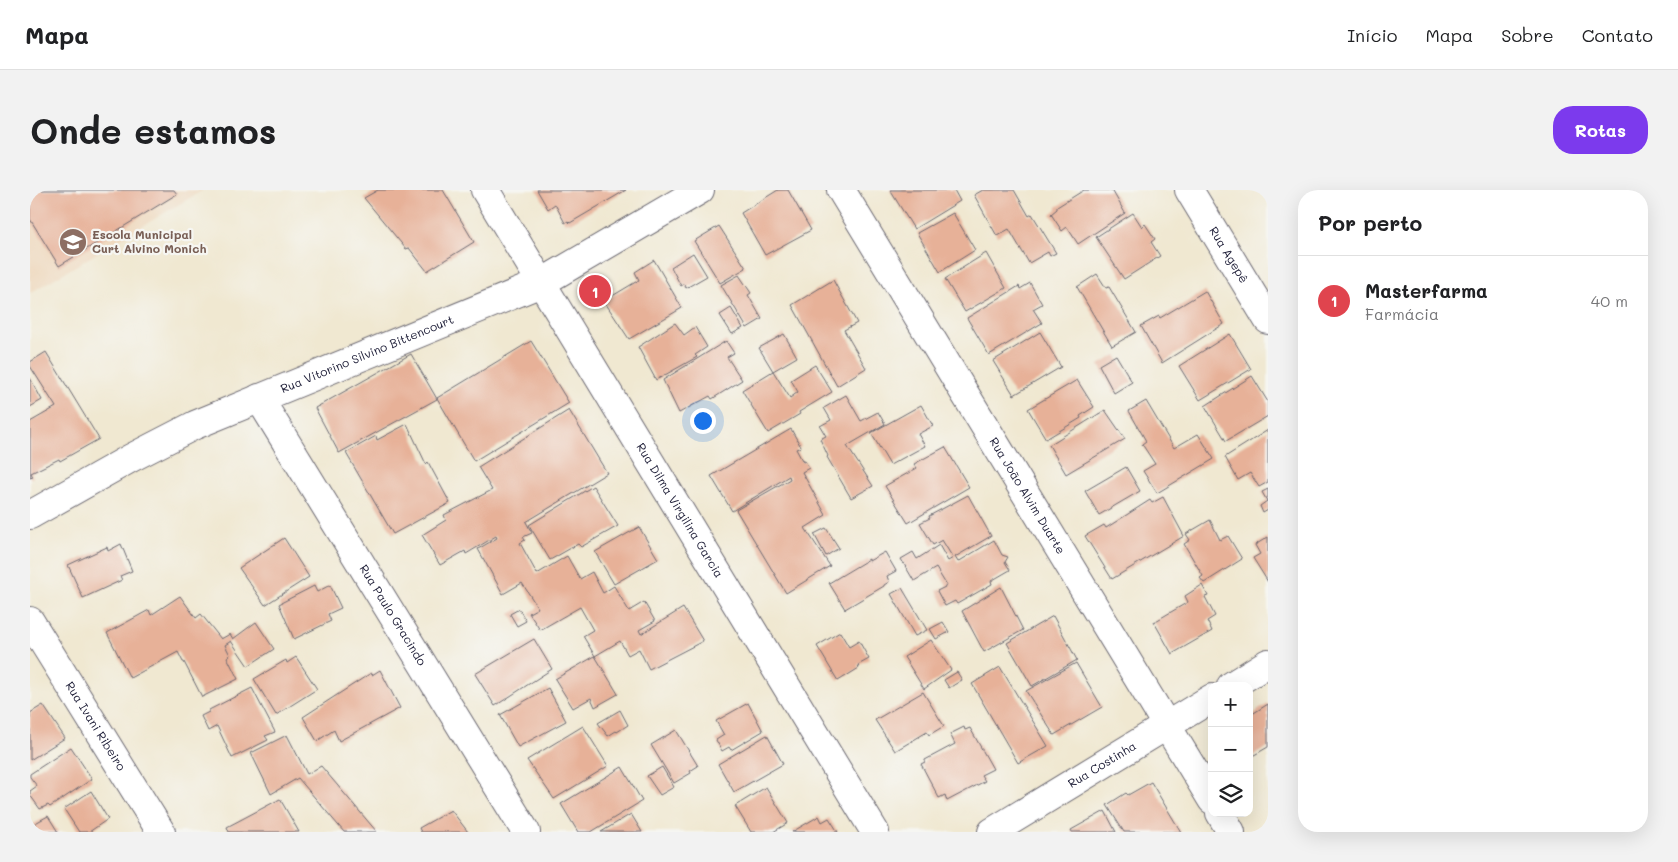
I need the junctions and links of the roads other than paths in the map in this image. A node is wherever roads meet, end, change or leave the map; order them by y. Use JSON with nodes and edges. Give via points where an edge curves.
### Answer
{"nodes":[{"id":1,"x":485,"y":190,"type":"edge"},
{"id":2,"x":700,"y":190,"type":"edge"},
{"id":3,"x":841,"y":190,"type":"edge"},
{"id":4,"x":1190,"y":190,"type":"edge"},
{"id":5,"x":541,"y":282,"type":"junction"},
{"id":6,"x":1268,"y":320,"type":"edge"},
{"id":7,"x":259,"y":398,"type":"junction"},
{"id":8,"x":30,"y":515,"type":"edge"},
{"id":9,"x":30,"y":621,"type":"edge"},
{"id":10,"x":1268,"y":663,"type":"edge"},
{"id":11,"x":1237,"y":682,"type":"edge"},
{"id":12,"x":1208,"y":700,"type":"edge"},
{"id":13,"x":1166,"y":725,"type":"junction"},
{"id":14,"x":1208,"y":793,"type":"edge"},
{"id":15,"x":1222,"y":817,"type":"edge"},
{"id":16,"x":161,"y":832,"type":"edge"},
{"id":17,"x":526,"y":832,"type":"edge"},
{"id":18,"x":875,"y":832,"type":"edge"},
{"id":19,"x":992,"y":832,"type":"edge"},
{"id":20,"x":1231,"y":832,"type":"edge"}],
"edges":[{"from":1,"to":5,"type":"street","name":"Rua Dilma Virgilina Garcia"},
{"from":2,"to":5,"type":"street","name":"Rua Vitorino Silvino Bittencourt"},
{"from":3,"to":13,"type":"street","name":"Rua João Alvim Duarte"},
{"from":4,"to":6,"type":"street","name":"Rua Agepê"},
{"from":5,"to":7,"type":"street","name":"Rua Vitorino Silvino Bittencourt"},
{"from":5,"to":18,"type":"street","name":"Rua Dilma Virgilina Garcia"},
{"from":7,"to":8,"type":"street","name":"Rua Vitorino Silvino Bittencourt","via":[[195,425]]},
{"from":7,"to":17,"type":"street","name":"Rua Paulo Gracindo"},
{"from":9,"to":16,"type":"street","name":"Rua Ivani Ribeiro"},
{"from":10,"to":11,"type":"street"},
{"from":12,"to":13,"type":"street","name":"Rua Costinha"},
{"from":13,"to":14,"type":"street","name":"Rua João Alvim Duarte"},
{"from":13,"to":19,"type":"street","name":"Rua Costinha"},
{"from":15,"to":20,"type":"street"}]}
